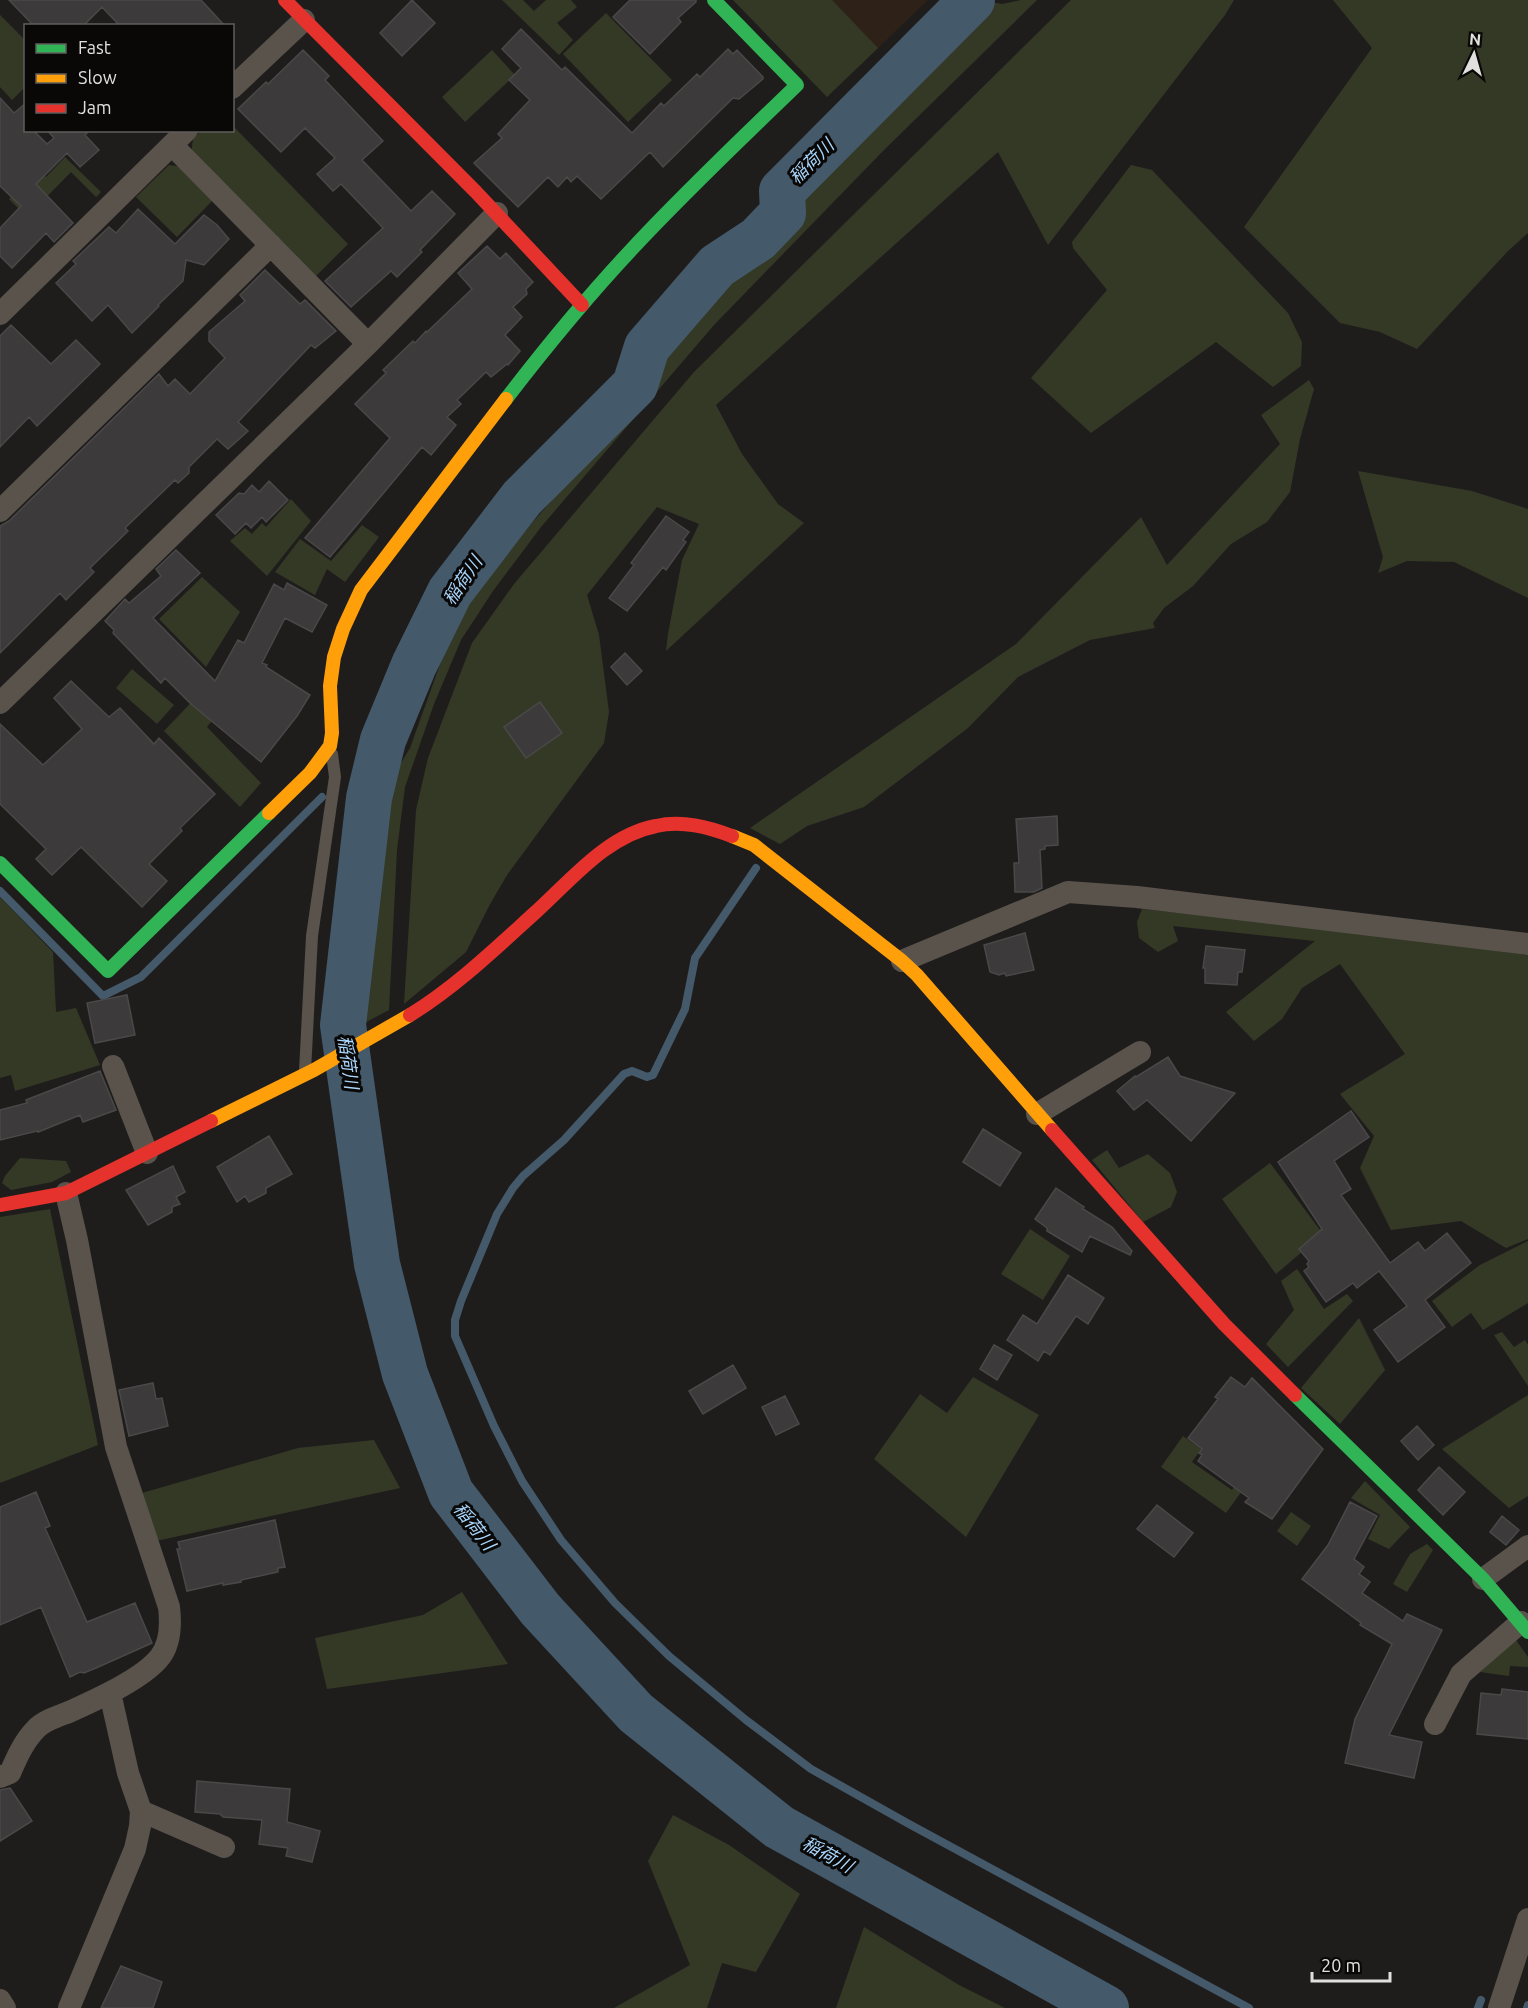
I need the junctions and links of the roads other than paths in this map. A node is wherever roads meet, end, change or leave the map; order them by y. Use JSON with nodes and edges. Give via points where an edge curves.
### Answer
{"nodes":[{"id":1,"x":285,"y":0,"type":"edge"},
{"id":2,"x":714,"y":0,"type":"edge"},
{"id":3,"x":304,"y":20,"type":"junction"},
{"id":4,"x":234,"y":86,"type":"edge"},
{"id":5,"x":180,"y":138,"type":"edge"},
{"id":6,"x":497,"y":213,"type":"junction"},
{"id":7,"x":271,"y":245,"type":"junction"},
{"id":8,"x":582,"y":305,"type":"junction"},
{"id":9,"x":0,"y":314,"type":"edge"},
{"id":10,"x":368,"y":344,"type":"junction"},
{"id":11,"x":0,"y":511,"type":"edge"},
{"id":12,"x":0,"y":703,"type":"edge"},
{"id":13,"x":331,"y":744,"type":"junction"},
{"id":14,"x":0,"y":863,"type":"edge"},
{"id":15,"x":1528,"y":944,"type":"edge"},
{"id":16,"x":902,"y":961,"type":"junction"},
{"id":17,"x":1140,"y":1053,"type":"dead end"},
{"id":18,"x":113,"y":1066,"type":"dead end"},
{"id":19,"x":310,"y":1072,"type":"junction"},
{"id":20,"x":1037,"y":1114,"type":"junction"},
{"id":21,"x":147,"y":1153,"type":"junction"},
{"id":22,"x":66,"y":1193,"type":"junction"},
{"id":23,"x":0,"y":1205,"type":"edge"},
{"id":24,"x":1528,"y":1546,"type":"edge"},
{"id":25,"x":1483,"y":1579,"type":"junction"},
{"id":26,"x":1524,"y":1627,"type":"edge"},
{"id":27,"x":110,"y":1693,"type":"junction"},
{"id":28,"x":1435,"y":1724,"type":"dead end"},
{"id":29,"x":0,"y":1777,"type":"edge"},
{"id":30,"x":141,"y":1810,"type":"junction"},
{"id":31,"x":224,"y":1847,"type":"dead end"},
{"id":32,"x":1528,"y":1919,"type":"edge"},
{"id":33,"x":1524,"y":1947,"type":"edge"},
{"id":34,"x":0,"y":2000,"type":"edge"},
{"id":35,"x":5,"y":2008,"type":"edge"},
{"id":36,"x":69,"y":2008,"type":"edge"},
{"id":37,"x":1499,"y":2008,"type":"edge"}],
"edges":[{"from":1,"to":3,"type":"street"},
{"from":2,"to":8,"type":"street","via":[[797,85],[681,196]]},
{"from":3,"to":4,"type":"street"},
{"from":3,"to":6,"type":"street"},
{"from":5,"to":7,"type":"street"},
{"from":5,"to":9,"type":"street"},
{"from":6,"to":8,"type":"street"},
{"from":6,"to":10,"type":"street"},
{"from":7,"to":10,"type":"street"},
{"from":7,"to":11,"type":"street"},
{"from":8,"to":13,"type":"street","via":[[468,447],[361,590],[341,632],[333,664],[329,699]]},
{"from":10,"to":12,"type":"street"},
{"from":13,"to":14,"type":"street","via":[[310,773],[108,971]]},
{"from":13,"to":19,"type":"lane","via":[[335,777],[312,936]]},
{"from":15,"to":16,"type":"street","via":[[1068,892]]},
{"from":16,"to":19,"type":"street","via":[[754,845],[705,826],[656,825],[600,854],[480,963],[441,993]]},
{"from":16,"to":20,"type":"street"},
{"from":17,"to":20,"type":"street"},
{"from":18,"to":21,"type":"street"},
{"from":19,"to":21,"type":"street"},
{"from":20,"to":25,"type":"street","via":[[1234,1335]]},
{"from":21,"to":22,"type":"street"},
{"from":22,"to":23,"type":"street"},
{"from":22,"to":27,"type":"street","via":[[116,1447],[169,1607],[171,1626],[161,1656]]},
{"from":24,"to":25,"type":"street"},
{"from":25,"to":26,"type":"street"},
{"from":26,"to":28,"type":"street","via":[[1461,1674]]},
{"from":27,"to":29,"type":"street","via":[[37,1727],[10,1773]]},
{"from":27,"to":30,"type":"street","via":[[128,1773]]},
{"from":30,"to":31,"type":"street"},
{"from":30,"to":36,"type":"street","via":[[135,1849]]},
{"from":32,"to":33,"type":"street"},
{"from":33,"to":37,"type":"street"},
{"from":34,"to":35,"type":"street"}]}
